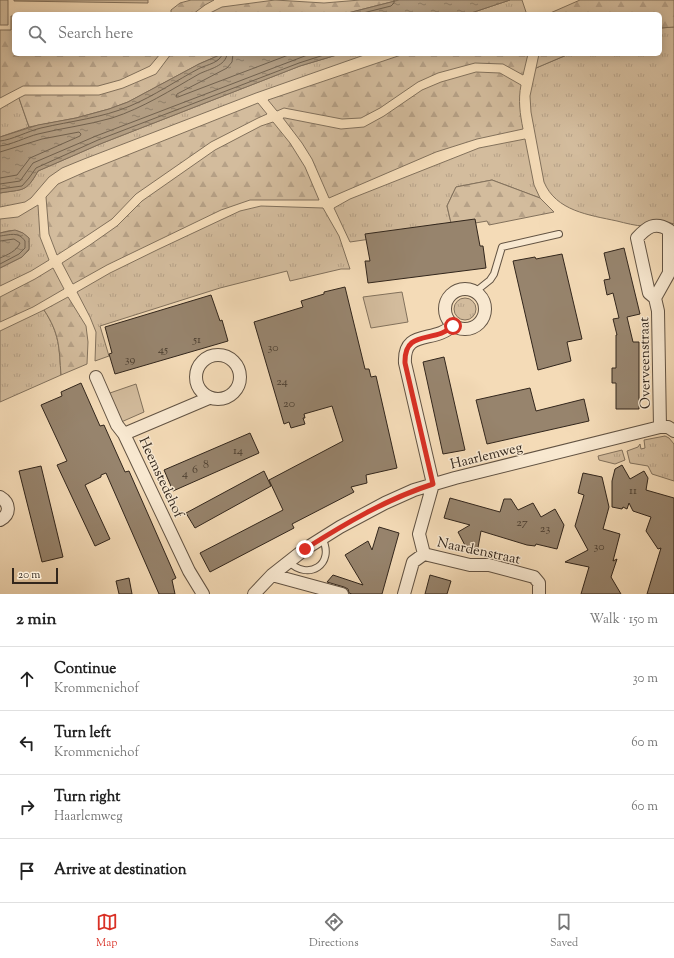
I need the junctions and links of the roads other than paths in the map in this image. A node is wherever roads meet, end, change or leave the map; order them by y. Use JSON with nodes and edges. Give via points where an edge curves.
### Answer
{"nodes":[{"id":1,"x":559,"y":234,"type":"dead end"},
{"id":2,"x":476,"y":292,"type":"junction"},
{"id":3,"x":655,"y":298,"type":"junction"},
{"id":4,"x":453,"y":326,"type":"junction"},
{"id":5,"x":96,"y":377,"type":"dead end"},
{"id":6,"x":209,"y":398,"type":"dead end"},
{"id":7,"x":660,"y":427,"type":"junction"},
{"id":8,"x":674,"y":431,"type":"edge"},
{"id":9,"x":124,"y":434,"type":"junction"},
{"id":10,"x":433,"y":484,"type":"junction"},
{"id":11,"x":0,"y":497,"type":"edge"},
{"id":12,"x":0,"y":520,"type":"edge"},
{"id":13,"x":322,"y":538,"type":"junction"},
{"id":14,"x":424,"y":554,"type":"junction"},
{"id":15,"x":288,"y":561,"type":"junction"},
{"id":16,"x":272,"y":575,"type":"junction"},
{"id":17,"x":203,"y":594,"type":"edge"},
{"id":18,"x":254,"y":594,"type":"edge"},
{"id":19,"x":342,"y":594,"type":"edge"},
{"id":20,"x":404,"y":594,"type":"edge"},
{"id":21,"x":539,"y":594,"type":"edge"}],
"edges":[{"from":1,"to":2,"type":"lane","via":[[502,247],[494,274]]},
{"from":2,"to":4,"type":"street","via":[[462,289],[450,296],[445,308]]},
{"from":2,"to":4,"type":"street","via":[[484,300],[486,308],[482,321],[472,328]]},
{"from":3,"to":3,"type":"street","name":"Overveenstraat","via":[[669,273],[669,230],[655,225],[637,238],[649,293]]},
{"from":3,"to":7,"type":"street","name":"Overveenstraat","via":[[658,311]]},
{"from":4,"to":10,"type":"street","via":[[447,332],[409,344],[404,352]]},
{"from":5,"to":9,"type":"street","via":[[117,425]]},
{"from":6,"to":9,"type":"street","name":"Heemstedehof"},
{"from":7,"to":8,"type":"street","via":[[668,427]]},
{"from":7,"to":10,"type":"street","name":"Haarlemweg"},
{"from":9,"to":17,"type":"street","name":"Heemstedehof","via":[[189,571]]},
{"from":10,"to":13,"type":"street","name":"Haarlemweg","via":[[384,503]]},
{"from":10,"to":14,"type":"street","name":"Naardenstraat","via":[[419,534]]},
{"from":11,"to":12,"type":"street","via":[[6,501],[8,508],[6,515]]},
{"from":13,"to":15,"type":"street","name":"Haarlemweg"},
{"from":13,"to":15,"type":"lane","via":[[326,557],[322,564],[306,571]]},
{"from":14,"to":20,"type":"street","via":[[413,562]]},
{"from":14,"to":21,"type":"street","name":"Naardenstraat","via":[[470,566],[488,566],[534,577],[539,583]]},
{"from":15,"to":16,"type":"street","name":"Haarlemweg"},
{"from":16,"to":18,"type":"street","name":"Haarlemweg"},
{"from":16,"to":19,"type":"street"}]}
